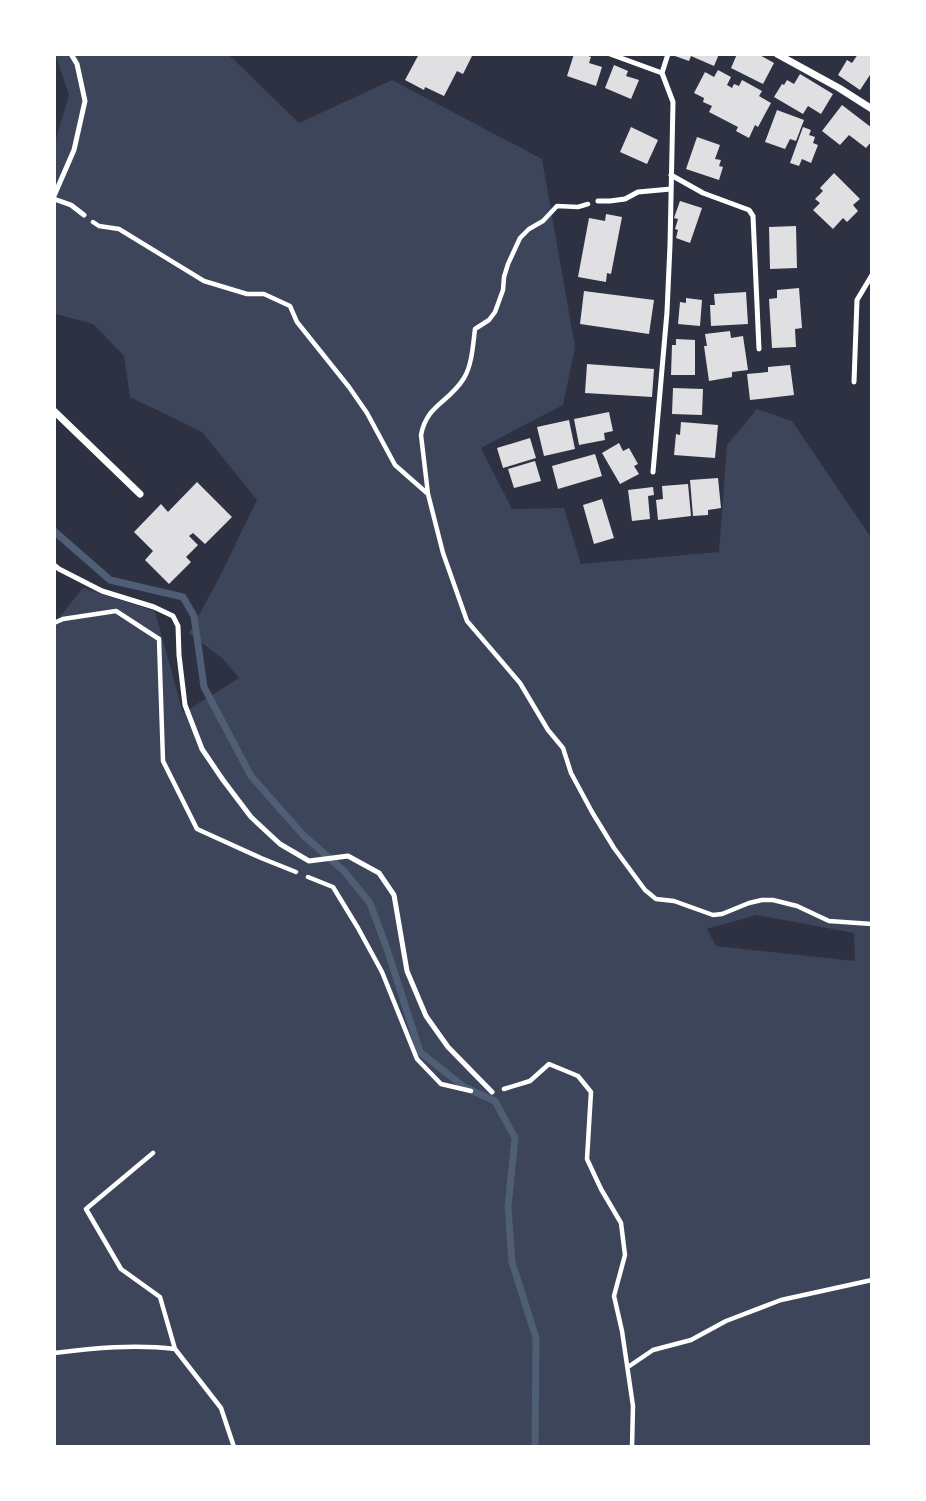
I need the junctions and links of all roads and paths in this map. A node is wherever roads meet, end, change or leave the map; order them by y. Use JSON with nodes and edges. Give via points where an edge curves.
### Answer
{"nodes":[{"id":1,"x":71,"y":54,"type":"edge"},
{"id":2,"x":610,"y":54,"type":"edge"},
{"id":3,"x":668,"y":54,"type":"edge"},
{"id":4,"x":777,"y":54,"type":"edge"},
{"id":5,"x":662,"y":73,"type":"junction"},
{"id":6,"x":872,"y":109,"type":"edge"},
{"id":7,"x":671,"y":175,"type":"junction"},
{"id":8,"x":671,"y":189,"type":"junction"},
{"id":9,"x":54,"y":198,"type":"edge"},
{"id":10,"x":598,"y":201,"type":"joint"},
{"id":11,"x":84,"y":215,"type":"joint"},
{"id":12,"x":872,"y":275,"type":"edge"},
{"id":13,"x":759,"y":349,"type":"dead end"},
{"id":14,"x":854,"y":382,"type":"dead end"},
{"id":15,"x":54,"y":411,"type":"edge"},
{"id":16,"x":653,"y":472,"type":"dead end"},
{"id":17,"x":140,"y":495,"type":"dead end"},
{"id":18,"x":428,"y":495,"type":"junction"},
{"id":19,"x":54,"y":565,"type":"edge"},
{"id":20,"x":54,"y":623,"type":"edge"},
{"id":21,"x":872,"y":923,"type":"edge"},
{"id":22,"x":492,"y":1092,"type":"junction"},
{"id":23,"x":153,"y":1153,"type":"dead end"},
{"id":24,"x":872,"y":1280,"type":"edge"},
{"id":25,"x":175,"y":1349,"type":"junction"},
{"id":26,"x":54,"y":1353,"type":"edge"},
{"id":27,"x":628,"y":1367,"type":"junction"},
{"id":28,"x":234,"y":1447,"type":"edge"},
{"id":29,"x":632,"y":1447,"type":"edge"}],
"edges":[{"from":1,"to":9,"type":"lane","via":[[85,101],[74,150]]},
{"from":2,"to":5,"type":"lane"},
{"from":3,"to":5,"type":"lane"},
{"from":4,"to":6,"type":"street"},
{"from":5,"to":7,"type":"lane","via":[[673,102]]},
{"from":7,"to":8,"type":"lane"},
{"from":7,"to":13,"type":"lane","via":[[749,210],[753,216]]},
{"from":8,"to":10,"type":"lane"},
{"from":8,"to":16,"type":"lane","via":[[667,312]]},
{"from":9,"to":11,"type":"lane"},
{"from":10,"to":18,"type":"path","via":[[578,207],[557,206],[520,238],[495,312],[475,329],[465,377],[432,409],[423,425]]},
{"from":11,"to":18,"type":"path","via":[[99,226],[119,229],[204,281],[247,294],[264,294],[290,306],[297,322],[367,413],[395,464]]},
{"from":12,"to":14,"type":"lane","via":[[858,300]]},
{"from":15,"to":17,"type":"street"},
{"from":18,"to":21,"type":"path","via":[[467,621],[520,683],[563,748],[571,773],[614,848],[645,890],[656,899],[713,915],[773,900],[829,921]]},
{"from":19,"to":22,"type":"lane","via":[[102,591],[173,616],[185,705],[202,749],[251,817],[280,844],[309,862],[348,856],[379,873],[394,895],[407,971],[426,1016],[448,1047]]},
{"from":20,"to":22,"type":"path","via":[[116,611],[159,639],[163,761],[197,829],[333,887],[382,972],[417,1059],[441,1084]]},
{"from":22,"to":27,"type":"path","via":[[530,1082],[549,1064],[578,1076],[591,1092],[587,1158],[621,1223],[625,1255],[614,1296]]},
{"from":23,"to":25,"type":"path","via":[[86,1209],[121,1269],[160,1297]]},
{"from":24,"to":27,"type":"path","via":[[780,1300],[691,1340],[653,1350]]},
{"from":25,"to":26,"type":"path","via":[[149,1346]]},
{"from":25,"to":28,"type":"path","via":[[221,1408]]},
{"from":27,"to":29,"type":"path"}]}
